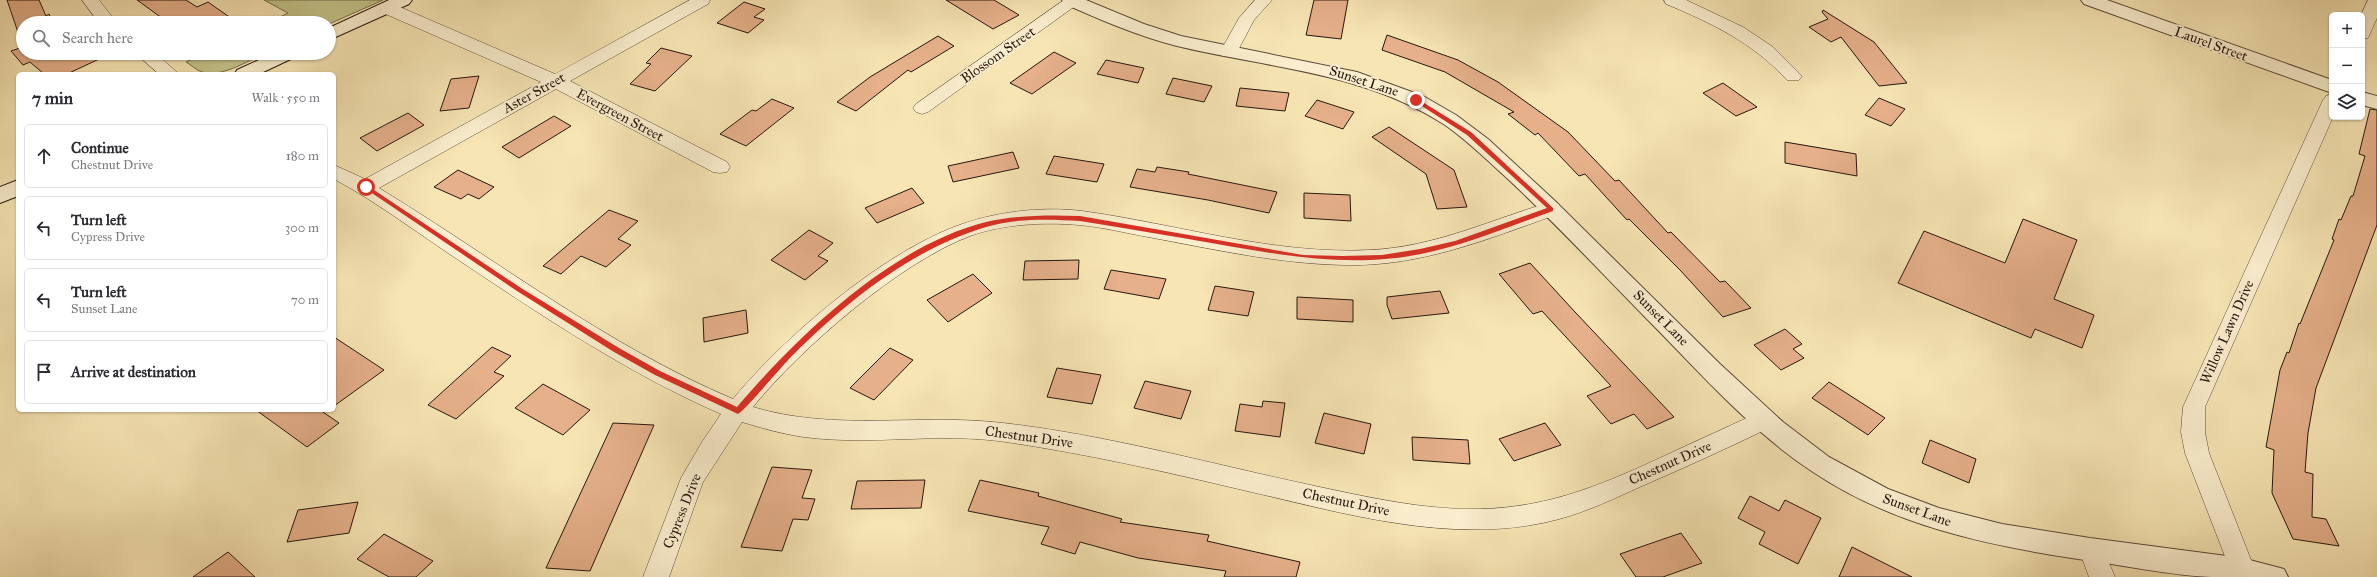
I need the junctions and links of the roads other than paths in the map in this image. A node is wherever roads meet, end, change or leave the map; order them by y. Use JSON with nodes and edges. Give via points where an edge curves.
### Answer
{"nodes":[{"id":1,"x":90,"y":0,"type":"edge"},
{"id":2,"x":403,"y":0,"type":"edge"},
{"id":3,"x":702,"y":0,"type":"edge"},
{"id":4,"x":1264,"y":0,"type":"edge"},
{"id":5,"x":1672,"y":0,"type":"edge"},
{"id":6,"x":2090,"y":0,"type":"edge"},
{"id":7,"x":2376,"y":0,"type":"edge"},
{"id":8,"x":1073,"y":1,"type":"edge"},
{"id":9,"x":387,"y":8,"type":"junction"},
{"id":10,"x":103,"y":16,"type":"edge"},
{"id":11,"x":2365,"y":27,"type":"edge"},
{"id":12,"x":336,"y":31,"type":"edge"},
{"id":13,"x":1228,"y":52,"type":"junction"},
{"id":14,"x":153,"y":60,"type":"edge"},
{"id":15,"x":274,"y":60,"type":"edge"},
{"id":16,"x":168,"y":72,"type":"edge"},
{"id":17,"x":248,"y":72,"type":"edge"},
{"id":18,"x":1793,"y":76,"type":"dead end"},
{"id":19,"x":555,"y":81,"type":"junction"},
{"id":20,"x":2329,"y":86,"type":"edge"},
{"id":21,"x":2365,"y":99,"type":"edge"},
{"id":22,"x":2377,"y":103,"type":"edge"},
{"id":23,"x":2329,"y":106,"type":"edge"},
{"id":24,"x":922,"y":108,"type":"dead end"},
{"id":25,"x":720,"y":167,"type":"dead end"},
{"id":26,"x":336,"y":172,"type":"edge"},
{"id":27,"x":366,"y":187,"type":"junction"},
{"id":28,"x":16,"y":188,"type":"edge"},
{"id":29,"x":0,"y":196,"type":"edge"},
{"id":30,"x":1551,"y":209,"type":"junction"},
{"id":31,"x":738,"y":411,"type":"junction"},
{"id":32,"x":1765,"y":420,"type":"junction"},
{"id":33,"x":2090,"y":550,"type":"junction"},
{"id":34,"x":2242,"y":570,"type":"junction"},
{"id":35,"x":656,"y":577,"type":"edge"},
{"id":36,"x":2102,"y":577,"type":"edge"},
{"id":37,"x":2275,"y":577,"type":"edge"}],
"edges":[{"from":1,"to":10,"type":"street"},
{"from":2,"to":9,"type":"street"},
{"from":3,"to":19,"type":"street","name":"Aster Street"},
{"from":4,"to":13,"type":"street","via":[[1247,18]]},
{"from":5,"to":18,"type":"street","via":[[1748,36],[1767,50]]},
{"from":6,"to":20,"type":"street","name":"Laurel Street"},
{"from":7,"to":11,"type":"street"},
{"from":8,"to":13,"type":"street","name":"Sunset Lane","via":[[1151,33]]},
{"from":8,"to":24,"type":"street","name":"Blossom Street"},
{"from":9,"to":12,"type":"street"},
{"from":9,"to":19,"type":"street","name":"Evergreen Street"},
{"from":13,"to":30,"type":"street","name":"Sunset Lane","via":[[1321,67],[1385,86],[1416,100],[1469,134]]},
{"from":14,"to":16,"type":"street"},
{"from":15,"to":17,"type":"street"},
{"from":19,"to":25,"type":"street","name":"Evergreen Street"},
{"from":19,"to":27,"type":"street","name":"Aster Street"},
{"from":21,"to":22,"type":"street"},
{"from":23,"to":34,"type":"street","name":"Willow Lawn Drive","via":[[2194,407],[2193,432],[2197,453]]},
{"from":26,"to":27,"type":"street","name":"Chestnut Drive"},
{"from":27,"to":31,"type":"street","name":"Chestnut Drive","via":[[519,290],[617,350],[658,373]]},
{"from":28,"to":29,"type":"street"},
{"from":30,"to":31,"type":"street","name":"Cypress Drive","via":[[1457,243],[1428,250],[1382,257],[1342,259],[1303,257],[1080,218],[1045,217],[987,224],[938,241],[908,258],[846,304],[777,366]]},
{"from":30,"to":32,"type":"street","name":"Sunset Lane"},
{"from":31,"to":32,"type":"street","name":"Chestnut Drive","via":[[791,425],[838,430],[954,428],[1055,439],[1385,511],[1456,520],[1501,519],[1543,513],[1583,502]]},
{"from":31,"to":35,"type":"street","name":"Cypress Drive","via":[[711,448],[693,479]]},
{"from":32,"to":33,"type":"street","name":"Sunset Lane","via":[[1819,463],[1858,486],[1900,506],[1946,523]]},
{"from":33,"to":34,"type":"street","name":"Sunset Lane"},
{"from":33,"to":36,"type":"street"},
{"from":34,"to":37,"type":"street","name":"Sunset Lane"}]}
